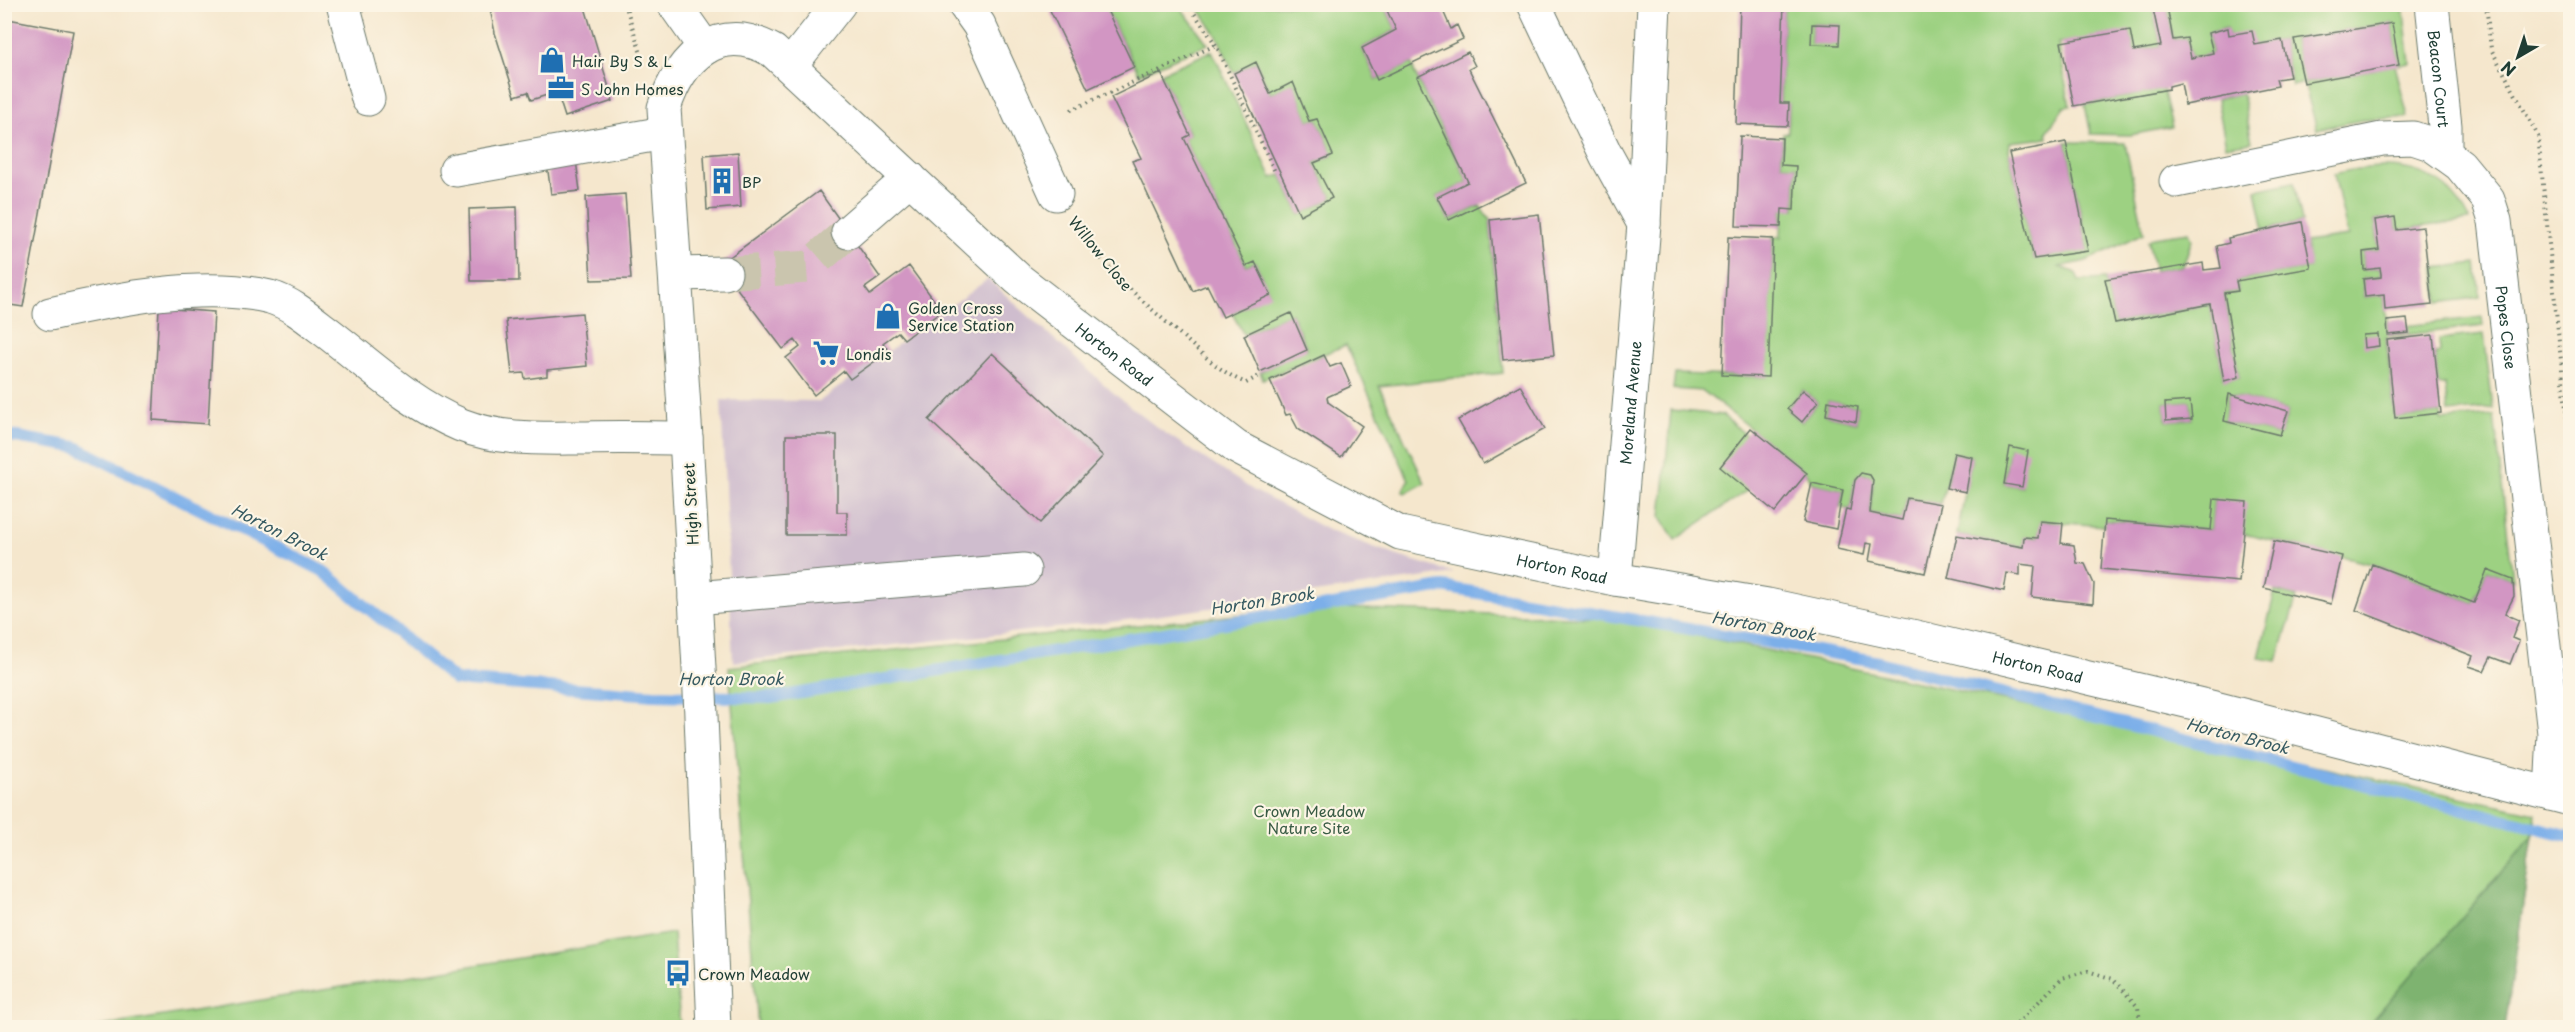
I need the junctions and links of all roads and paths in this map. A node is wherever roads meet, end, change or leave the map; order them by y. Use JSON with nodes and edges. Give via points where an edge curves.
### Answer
{"nodes":[{"id":1,"x":343,"y":4,"type":"edge"},
{"id":2,"x":674,"y":4,"type":"edge"},
{"id":3,"x":838,"y":4,"type":"edge"},
{"id":4,"x":964,"y":4,"type":"edge"},
{"id":5,"x":1188,"y":4,"type":"edge"},
{"id":6,"x":1534,"y":4,"type":"edge"},
{"id":7,"x":1654,"y":4,"type":"edge"},
{"id":8,"x":2432,"y":4,"type":"edge"},
{"id":9,"x":2486,"y":4,"type":"edge"},
{"id":10,"x":1216,"y":45,"type":"junction"},
{"id":11,"x":705,"y":48,"type":"junction"},
{"id":12,"x":791,"y":65,"type":"junction"},
{"id":13,"x":368,"y":99,"type":"dead end"},
{"id":14,"x":1071,"y":110,"type":"dead end"},
{"id":15,"x":664,"y":133,"type":"junction"},
{"id":16,"x":2445,"y":154,"type":"junction"},
{"id":17,"x":456,"y":170,"type":"dead end"},
{"id":18,"x":1276,"y":174,"type":"dead end"},
{"id":19,"x":910,"y":178,"type":"junction"},
{"id":20,"x":2176,"y":181,"type":"dead end"},
{"id":21,"x":1056,"y":195,"type":"joint"},
{"id":22,"x":1644,"y":224,"type":"junction"},
{"id":23,"x":848,"y":232,"type":"tunnel mouth"},
{"id":24,"x":725,"y":273,"type":"tunnel mouth"},
{"id":25,"x":676,"y":274,"type":"junction"},
{"id":26,"x":50,"y":314,"type":"dead end"},
{"id":27,"x":1261,"y":375,"type":"dead end"},
{"id":28,"x":686,"y":438,"type":"junction"},
{"id":29,"x":2571,"y":448,"type":"edge"},
{"id":30,"x":1024,"y":570,"type":"dead end"},
{"id":31,"x":1615,"y":579,"type":"junction"},
{"id":32,"x":695,"y":598,"type":"junction"},
{"id":33,"x":2561,"y":797,"type":"edge"},
{"id":34,"x":714,"y":1028,"type":"edge"},
{"id":35,"x":2013,"y":1028,"type":"edge"},
{"id":36,"x":2141,"y":1028,"type":"edge"}],
"edges":[{"from":1,"to":13,"type":"street"},
{"from":2,"to":11,"type":"street"},
{"from":3,"to":12,"type":"street"},
{"from":4,"to":21,"type":"street","via":[[979,25]]},
{"from":5,"to":10,"type":"path"},
{"from":6,"to":22,"type":"street","via":[[1606,155]]},
{"from":7,"to":22,"type":"street","name":"Moreland Avenue"},
{"from":8,"to":16,"type":"street","name":"Beacon Court"},
{"from":9,"to":29,"type":"path","via":[[2491,49],[2538,136]]},
{"from":10,"to":14,"type":"path"},
{"from":10,"to":18,"type":"path"},
{"from":11,"to":12,"type":"street","name":"Horton Road","via":[[729,38],[746,39],[758,42]]},
{"from":11,"to":15,"type":"street","name":"High Street","via":[[670,88],[664,108]]},
{"from":12,"to":19,"type":"street","name":"Horton Road"},
{"from":15,"to":17,"type":"street"},
{"from":15,"to":25,"type":"street","name":"High Street"},
{"from":16,"to":20,"type":"street","name":"Popes Close","via":[[2413,138],[2382,139]]},
{"from":16,"to":33,"type":"street","name":"Popes Close","via":[[2460,165],[2487,199],[2495,221]]},
{"from":19,"to":23,"type":"street"},
{"from":19,"to":31,"type":"street","name":"Horton Road","via":[[1018,279],[1236,447],[1400,533]]},
{"from":21,"to":27,"type":"path","name":"Willow Close","via":[[1081,233],[1134,295],[1236,379],[1246,383]]},
{"from":22,"to":31,"type":"street","name":"Moreland Avenue"},
{"from":24,"to":25,"type":"street"},
{"from":25,"to":28,"type":"street","name":"High Street"},
{"from":26,"to":28,"type":"street","via":[[183,292],[271,297],[303,315],[376,373],[435,412],[481,432],[544,439]]},
{"from":28,"to":32,"type":"street","name":"High Street"},
{"from":30,"to":32,"type":"street"},
{"from":31,"to":33,"type":"street","name":"Horton Road","via":[[1916,637],[2215,708]]},
{"from":32,"to":34,"type":"street","name":"High Street"},
{"from":35,"to":36,"type":"path","via":[[2062,978],[2088,971],[2113,979],[2138,1008]]}]}
